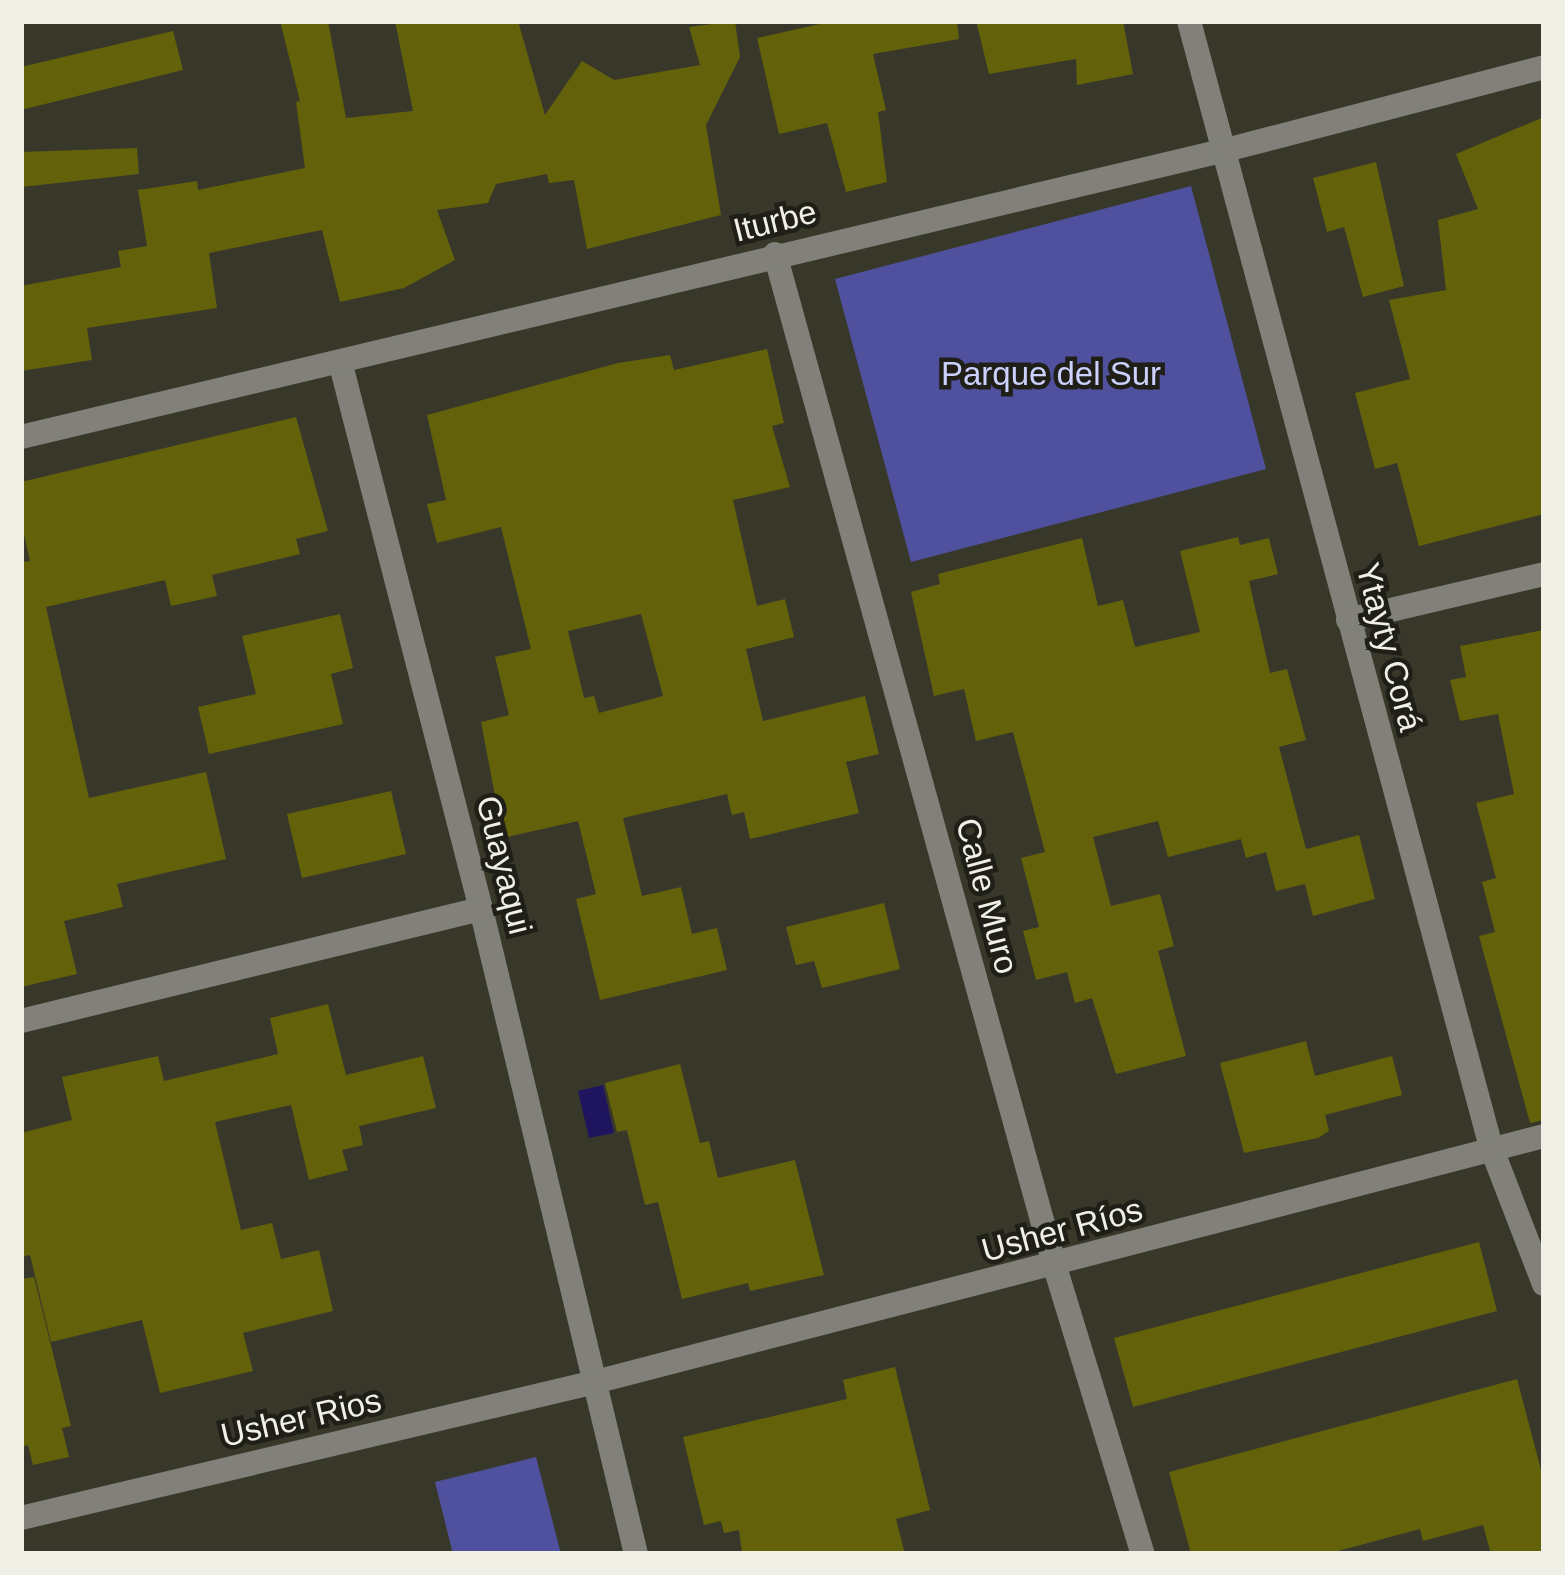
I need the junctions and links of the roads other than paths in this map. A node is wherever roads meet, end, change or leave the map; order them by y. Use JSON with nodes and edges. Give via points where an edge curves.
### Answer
{"nodes":[{"id":1,"x":1189,"y":21,"type":"edge"},
{"id":2,"x":1544,"y":67,"type":"edge"},
{"id":3,"x":1226,"y":150,"type":"junction"},
{"id":4,"x":775,"y":254,"type":"junction"},
{"id":5,"x":341,"y":365,"type":"junction"},
{"id":6,"x":21,"y":437,"type":"edge"},
{"id":7,"x":1544,"y":574,"type":"edge"},
{"id":8,"x":1348,"y":620,"type":"junction"},
{"id":9,"x":481,"y":909,"type":"junction"},
{"id":10,"x":21,"y":1021,"type":"edge"},
{"id":11,"x":1544,"y":1136,"type":"edge"},
{"id":12,"x":1491,"y":1147,"type":"junction"},
{"id":13,"x":1055,"y":1267,"type":"junction"},
{"id":14,"x":1544,"y":1284,"type":"edge"},
{"id":15,"x":596,"y":1382,"type":"junction"},
{"id":16,"x":21,"y":1518,"type":"edge"},
{"id":17,"x":637,"y":1554,"type":"edge"},
{"id":18,"x":1143,"y":1554,"type":"edge"}],
"edges":[{"from":1,"to":3,"type":"street","name":"Ytayty Corá"},
{"from":2,"to":3,"type":"street","name":"Iturbe"},
{"from":3,"to":4,"type":"street","name":"Iturbe"},
{"from":3,"to":8,"type":"street","name":"Ytayty Corá"},
{"from":4,"to":5,"type":"street","name":"Iturbe"},
{"from":4,"to":13,"type":"street","name":"Calle Muro"},
{"from":5,"to":6,"type":"street","name":"Iturbe"},
{"from":5,"to":9,"type":"street","name":"Guayaqui"},
{"from":7,"to":8,"type":"street"},
{"from":8,"to":12,"type":"street","name":"Ytayty Corá"},
{"from":9,"to":10,"type":"street"},
{"from":9,"to":15,"type":"street","name":"Guayaqui"},
{"from":11,"to":12,"type":"street","name":"Usher Ríos"},
{"from":12,"to":13,"type":"street","name":"Usher Ríos"},
{"from":12,"to":14,"type":"street","name":"Ytayty Corá"},
{"from":13,"to":15,"type":"street","name":"Usher Ríos"},
{"from":13,"to":18,"type":"street","name":"Calle Muro"},
{"from":15,"to":16,"type":"street","name":"Usher Rios"},
{"from":15,"to":17,"type":"street","name":"Guayaqui"}]}
